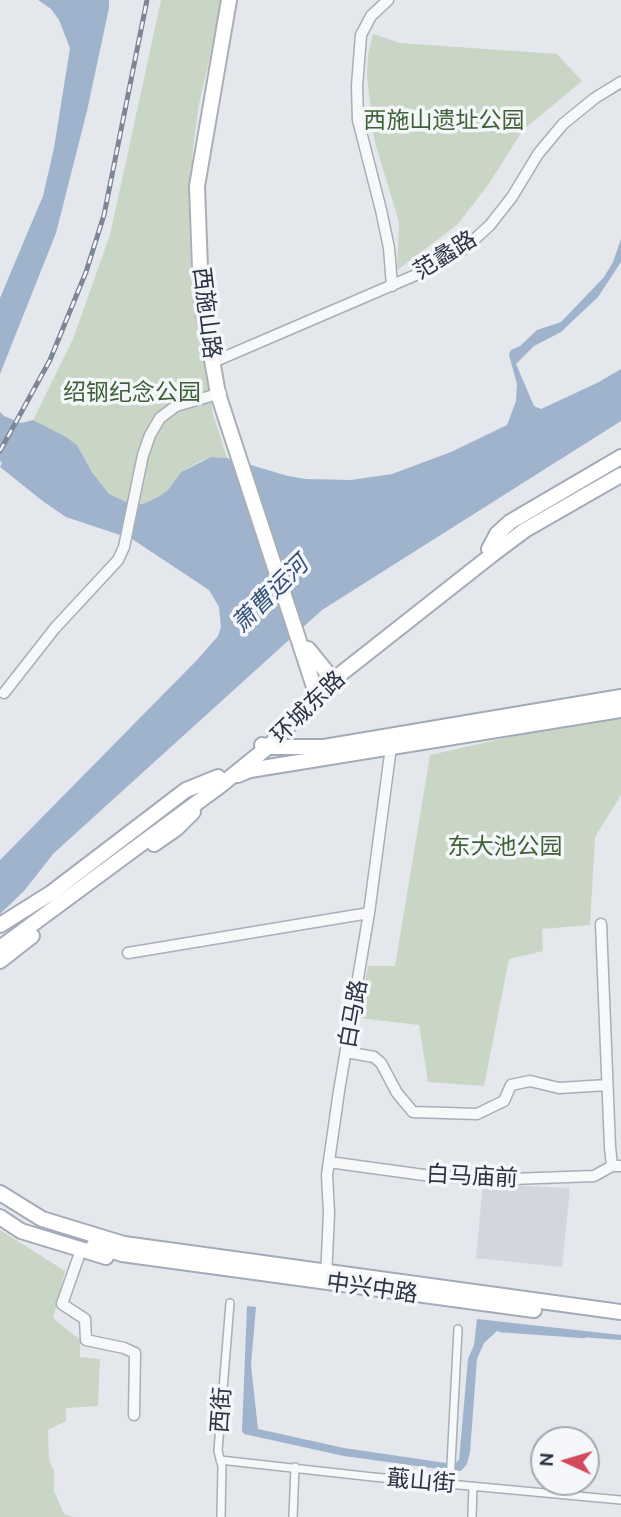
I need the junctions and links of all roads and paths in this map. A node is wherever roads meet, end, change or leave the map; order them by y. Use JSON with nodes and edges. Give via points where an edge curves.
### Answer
{"nodes":[{"id":1,"x":229,"y":0,"type":"edge"},
{"id":2,"x":237,"y":0,"type":"edge"},
{"id":3,"x":388,"y":0,"type":"edge"},
{"id":4,"x":621,"y":82,"type":"edge"},
{"id":5,"x":392,"y":286,"type":"junction"},
{"id":6,"x":218,"y":360,"type":"junction"},
{"id":7,"x":222,"y":397,"type":"junction"},
{"id":8,"x":621,"y":457,"type":"edge"},
{"id":9,"x":621,"y":467,"type":"edge"},
{"id":10,"x":621,"y":475,"type":"edge"},
{"id":11,"x":621,"y":484,"type":"edge"},
{"id":12,"x":491,"y":551,"type":"junction"},
{"id":13,"x":306,"y":653,"type":"junction"},
{"id":14,"x":330,"y":678,"type":"junction"},
{"id":15,"x":4,"y":693,"type":"dead end"},
{"id":16,"x":316,"y":693,"type":"junction"},
{"id":17,"x":621,"y":696,"type":"edge"},
{"id":18,"x":621,"y":710,"type":"edge"},
{"id":19,"x":264,"y":746,"type":"junction"},
{"id":20,"x":391,"y":747,"type":"junction"},
{"id":21,"x":221,"y":781,"type":"junction"},
{"id":22,"x":177,"y":812,"type":"junction"},
{"id":23,"x":67,"y":889,"type":"junction"},
{"id":24,"x":369,"y":913,"type":"junction"},
{"id":25,"x":601,"y":924,"type":"dead end"},
{"id":26,"x":0,"y":928,"type":"edge"},
{"id":27,"x":0,"y":938,"type":"edge"},
{"id":28,"x":0,"y":948,"type":"edge"},
{"id":29,"x":128,"y":953,"type":"dead end"},
{"id":30,"x":0,"y":961,"type":"edge"},
{"id":31,"x":346,"y":1052,"type":"junction"},
{"id":32,"x":607,"y":1084,"type":"junction"},
{"id":33,"x":329,"y":1163,"type":"junction"},
{"id":34,"x":617,"y":1166,"type":"edge"},
{"id":35,"x":0,"y":1183,"type":"edge"},
{"id":36,"x":0,"y":1193,"type":"edge"},
{"id":37,"x":0,"y":1205,"type":"edge"},
{"id":38,"x":0,"y":1217,"type":"edge"},
{"id":39,"x":140,"y":1246,"type":"junction"},
{"id":40,"x":123,"y":1249,"type":"junction"},
{"id":41,"x":81,"y":1250,"type":"junction"},
{"id":42,"x":155,"y":1258,"type":"junction"},
{"id":43,"x":326,"y":1277,"type":"junction"},
{"id":44,"x":230,"y":1303,"type":"dead end"},
{"id":45,"x":621,"y":1312,"type":"edge"},
{"id":46,"x":621,"y":1322,"type":"edge"},
{"id":47,"x":458,"y":1329,"type":"dead end"},
{"id":48,"x":134,"y":1415,"type":"dead end"},
{"id":49,"x":220,"y":1460,"type":"junction"},
{"id":50,"x":295,"y":1467,"type":"junction"},
{"id":51,"x":450,"y":1484,"type":"junction"},
{"id":52,"x":473,"y":1486,"type":"junction"},
{"id":53,"x":621,"y":1500,"type":"edge"},
{"id":54,"x":221,"y":1517,"type":"edge"},
{"id":55,"x":293,"y":1517,"type":"edge"},
{"id":56,"x":472,"y":1517,"type":"edge"}],
"edges":[{"from":1,"to":7,"type":"main road","name":"西施山路","via":[[197,187],[201,296]]},
{"from":2,"to":6,"type":"main road","name":"西施山路","via":[[202,187],[206,296]]},
{"from":3,"to":5,"type":"street","via":[[360,35],[357,86],[358,120],[389,248]]},
{"from":4,"to":5,"type":"street","name":"范蠡路","via":[[563,124],[512,197],[473,241],[432,268]]},
{"from":5,"to":6,"type":"street","name":"范蠡路"},
{"from":6,"to":7,"type":"main road","name":"西施山路"},
{"from":7,"to":13,"type":"main road","name":"西施山路"},
{"from":7,"to":15,"type":"street","via":[[176,406],[160,418],[143,455],[118,560],[55,628]]},
{"from":8,"to":12,"type":"main road","via":[[510,522],[497,534]]},
{"from":9,"to":12,"type":"main road","name":"环城东路","via":[[520,524]]},
{"from":10,"to":12,"type":"main road","name":"环城东路"},
{"from":11,"to":12,"type":"main road","via":[[517,546]]},
{"from":12,"to":14,"type":"main road","name":"环城东路"},
{"from":13,"to":14,"type":"main road","name":"西施山路"},
{"from":13,"to":16,"type":"main road","name":"西施山路"},
{"from":14,"to":16,"type":"main road","name":"环城东路"},
{"from":16,"to":19,"type":"main road","name":"环城东路"},
{"from":17,"to":19,"type":"main road","via":[[324,747]]},
{"from":18,"to":20,"type":"main road"},
{"from":19,"to":21,"type":"main road","name":"环城东路"},
{"from":20,"to":21,"type":"main road","via":[[250,770]]},
{"from":20,"to":24,"type":"street","name":"白马路"},
{"from":21,"to":22,"type":"main road","name":"环城东路"},
{"from":21,"to":26,"type":"main road","via":[[186,790]]},
{"from":21,"to":30,"type":"main road","via":[[177,828],[97,883]]},
{"from":22,"to":23,"type":"main road","name":"环城东路"},
{"from":22,"to":28,"type":"main road","name":"环城东路"},
{"from":23,"to":26,"type":"main road"},
{"from":23,"to":27,"type":"main road","name":"环城东路"},
{"from":24,"to":29,"type":"street"},
{"from":24,"to":31,"type":"street","name":"白马路"},
{"from":25,"to":32,"type":"street"},
{"from":31,"to":32,"type":"street","via":[[374,1057],[381,1063],[412,1112],[477,1114],[504,1101],[511,1085],[530,1081],[559,1088]]},
{"from":31,"to":33,"type":"street","name":"白马路"},
{"from":32,"to":34,"type":"street"},
{"from":33,"to":34,"type":"street","name":"白马庙前","via":[[431,1176],[512,1180],[594,1177]]},
{"from":33,"to":43,"type":"street","name":"白马路"},
{"from":35,"to":39,"type":"main road","via":[[62,1220]]},
{"from":36,"to":40,"type":"main road","via":[[41,1219]]},
{"from":37,"to":40,"type":"main road","via":[[37,1226]]},
{"from":38,"to":41,"type":"main road","via":[[21,1231]]},
{"from":39,"to":40,"type":"main road","name":"中兴中路"},
{"from":39,"to":43,"type":"main road","name":"中兴中路"},
{"from":40,"to":42,"type":"main road","name":"中兴中路"},
{"from":41,"to":42,"type":"main road","via":[[111,1259]]},
{"from":41,"to":48,"type":"street","via":[[62,1304],[85,1319],[86,1340],[135,1353]]},
{"from":42,"to":43,"type":"main road","name":"中兴中路"},
{"from":43,"to":45,"type":"main road","name":"中兴中路"},
{"from":43,"to":46,"type":"main road","name":"中兴中路"},
{"from":44,"to":49,"type":"street","name":"西街"},
{"from":47,"to":51,"type":"street"},
{"from":49,"to":50,"type":"street","name":"蕺山街"},
{"from":49,"to":54,"type":"street","name":"西街"},
{"from":50,"to":51,"type":"street","name":"蕺山街"},
{"from":50,"to":55,"type":"street"},
{"from":51,"to":52,"type":"street","name":"蕺山街"},
{"from":52,"to":53,"type":"street","name":"蕺山街"},
{"from":52,"to":56,"type":"street"}]}
